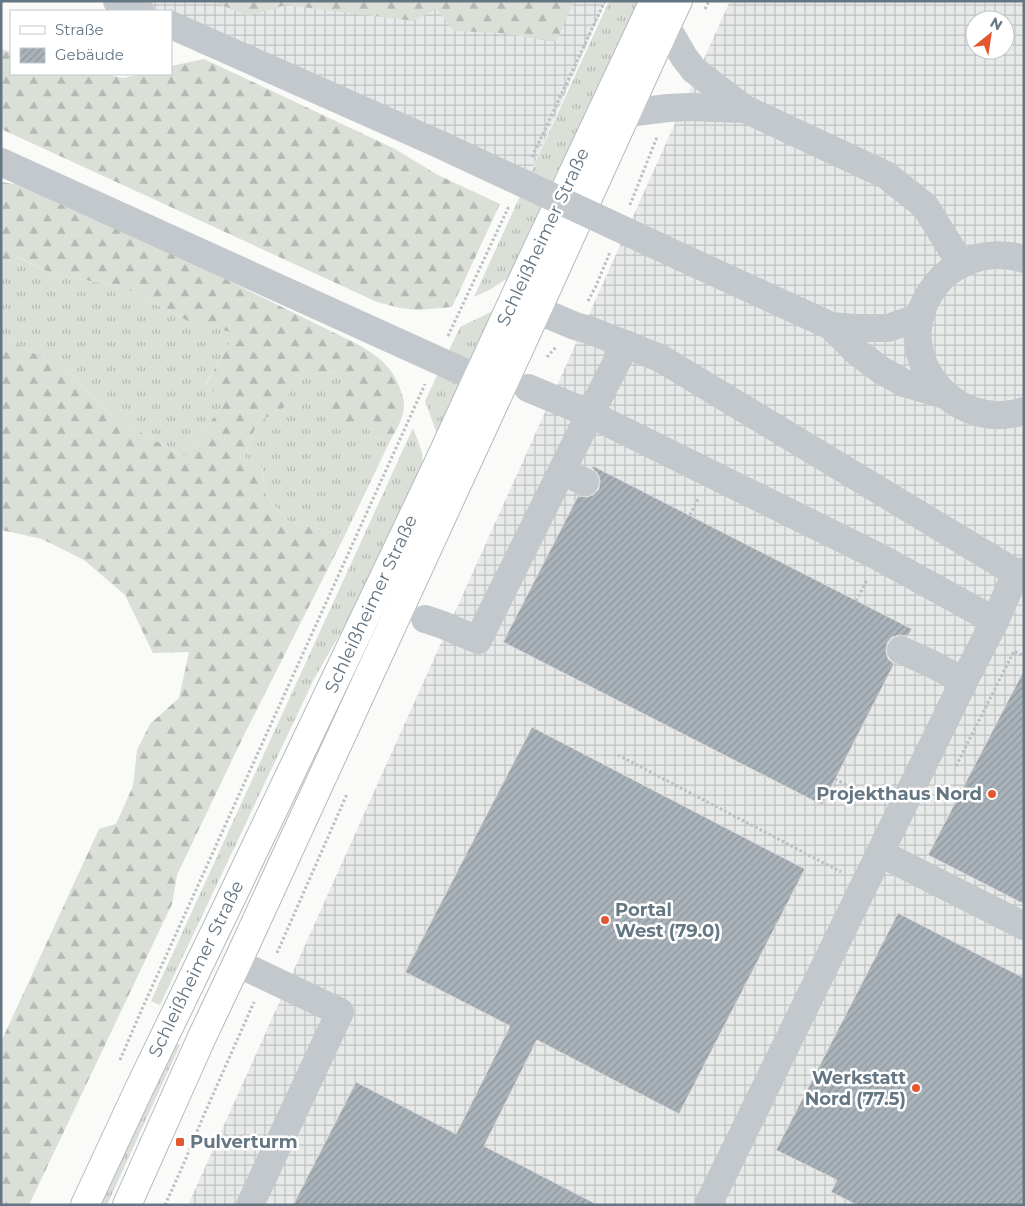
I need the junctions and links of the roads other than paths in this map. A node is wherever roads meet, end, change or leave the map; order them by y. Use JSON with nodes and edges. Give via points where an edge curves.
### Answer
{"nodes":[{"id":1,"x":117,"y":1,"type":"edge"},
{"id":2,"x":654,"y":1,"type":"edge"},
{"id":3,"x":678,"y":1,"type":"edge"},
{"id":4,"x":138,"y":10,"type":"edge"},
{"id":5,"x":172,"y":25,"type":"edge"},
{"id":6,"x":666,"y":26,"type":"junction"},
{"id":7,"x":745,"y":109,"type":"junction"},
{"id":8,"x":627,"y":112,"type":"junction"},
{"id":9,"x":1,"y":162,"type":"edge"},
{"id":10,"x":1024,"y":259,"type":"edge"},
{"id":11,"x":961,"y":264,"type":"junction"},
{"id":12,"x":537,"y":310,"type":"junction"},
{"id":13,"x":920,"y":317,"type":"junction"},
{"id":14,"x":831,"y":326,"type":"junction"},
{"id":15,"x":626,"y":344,"type":"junction"},
{"id":16,"x":478,"y":378,"type":"junction"},
{"id":17,"x":528,"y":388,"type":"dead end"},
{"id":18,"x":945,"y":395,"type":"junction"},
{"id":19,"x":590,"y":414,"type":"junction"},
{"id":20,"x":1017,"y":417,"type":"edge"},
{"id":21,"x":1020,"y":572,"type":"edge"},
{"id":22,"x":425,"y":619,"type":"dead end"},
{"id":23,"x":995,"y":621,"type":"junction"},
{"id":24,"x":901,"y":650,"type":"dead end"},
{"id":25,"x":964,"y":681,"type":"junction"},
{"id":26,"x":880,"y":853,"type":"junction"},
{"id":27,"x":1024,"y":926,"type":"edge"},
{"id":28,"x":237,"y":963,"type":"junction"},
{"id":29,"x":85,"y":1205,"type":"edge"},
{"id":30,"x":127,"y":1205,"type":"edge"},
{"id":31,"x":250,"y":1205,"type":"edge"},
{"id":32,"x":708,"y":1205,"type":"edge"}],
"edges":[{"from":1,"to":4,"type":"street"},
{"from":2,"to":16,"type":"main road","name":"Schleißheimer Straße"},
{"from":3,"to":6,"type":"main road","name":"Schleißheimer Straße"},
{"from":5,"to":14,"type":"street","bridge":true,"via":[[441,145]]},
{"from":6,"to":7,"type":"street","via":[[694,70]]},
{"from":6,"to":8,"type":"main road","name":"Schleißheimer Straße"},
{"from":7,"to":8,"type":"street","via":[[676,107]]},
{"from":7,"to":11,"type":"street","via":[[886,175],[925,206]]},
{"from":8,"to":12,"type":"main road","name":"Schleißheimer Straße"},
{"from":9,"to":16,"type":"street"},
{"from":10,"to":11,"type":"street","via":[[991,255]]},
{"from":11,"to":13,"type":"street","via":[[936,284]]},
{"from":12,"to":15,"type":"street"},
{"from":12,"to":28,"type":"main road","name":"Schleißheimer Straße"},
{"from":13,"to":14,"type":"street","via":[[888,328]]},
{"from":13,"to":18,"type":"street","via":[[918,339],[922,359],[931,379]]},
{"from":14,"to":18,"type":"street","via":[[881,370],[904,383]]},
{"from":15,"to":19,"type":"street"},
{"from":15,"to":21,"type":"street","via":[[660,358]]},
{"from":16,"to":29,"type":"main road","name":"Schleißheimer Straße"},
{"from":17,"to":19,"type":"street"},
{"from":18,"to":20,"type":"street","via":[[976,412]]},
{"from":19,"to":22,"type":"street","via":[[574,476],[478,640]]},
{"from":19,"to":23,"type":"street","via":[[879,558]]},
{"from":21,"to":23,"type":"street"},
{"from":23,"to":25,"type":"street"},
{"from":24,"to":25,"type":"street"},
{"from":25,"to":26,"type":"street"},
{"from":26,"to":27,"type":"street"},
{"from":26,"to":32,"type":"street"},
{"from":28,"to":30,"type":"main road","name":"Schleißheimer Straße"},
{"from":28,"to":31,"type":"street","via":[[340,1012]]}]}
